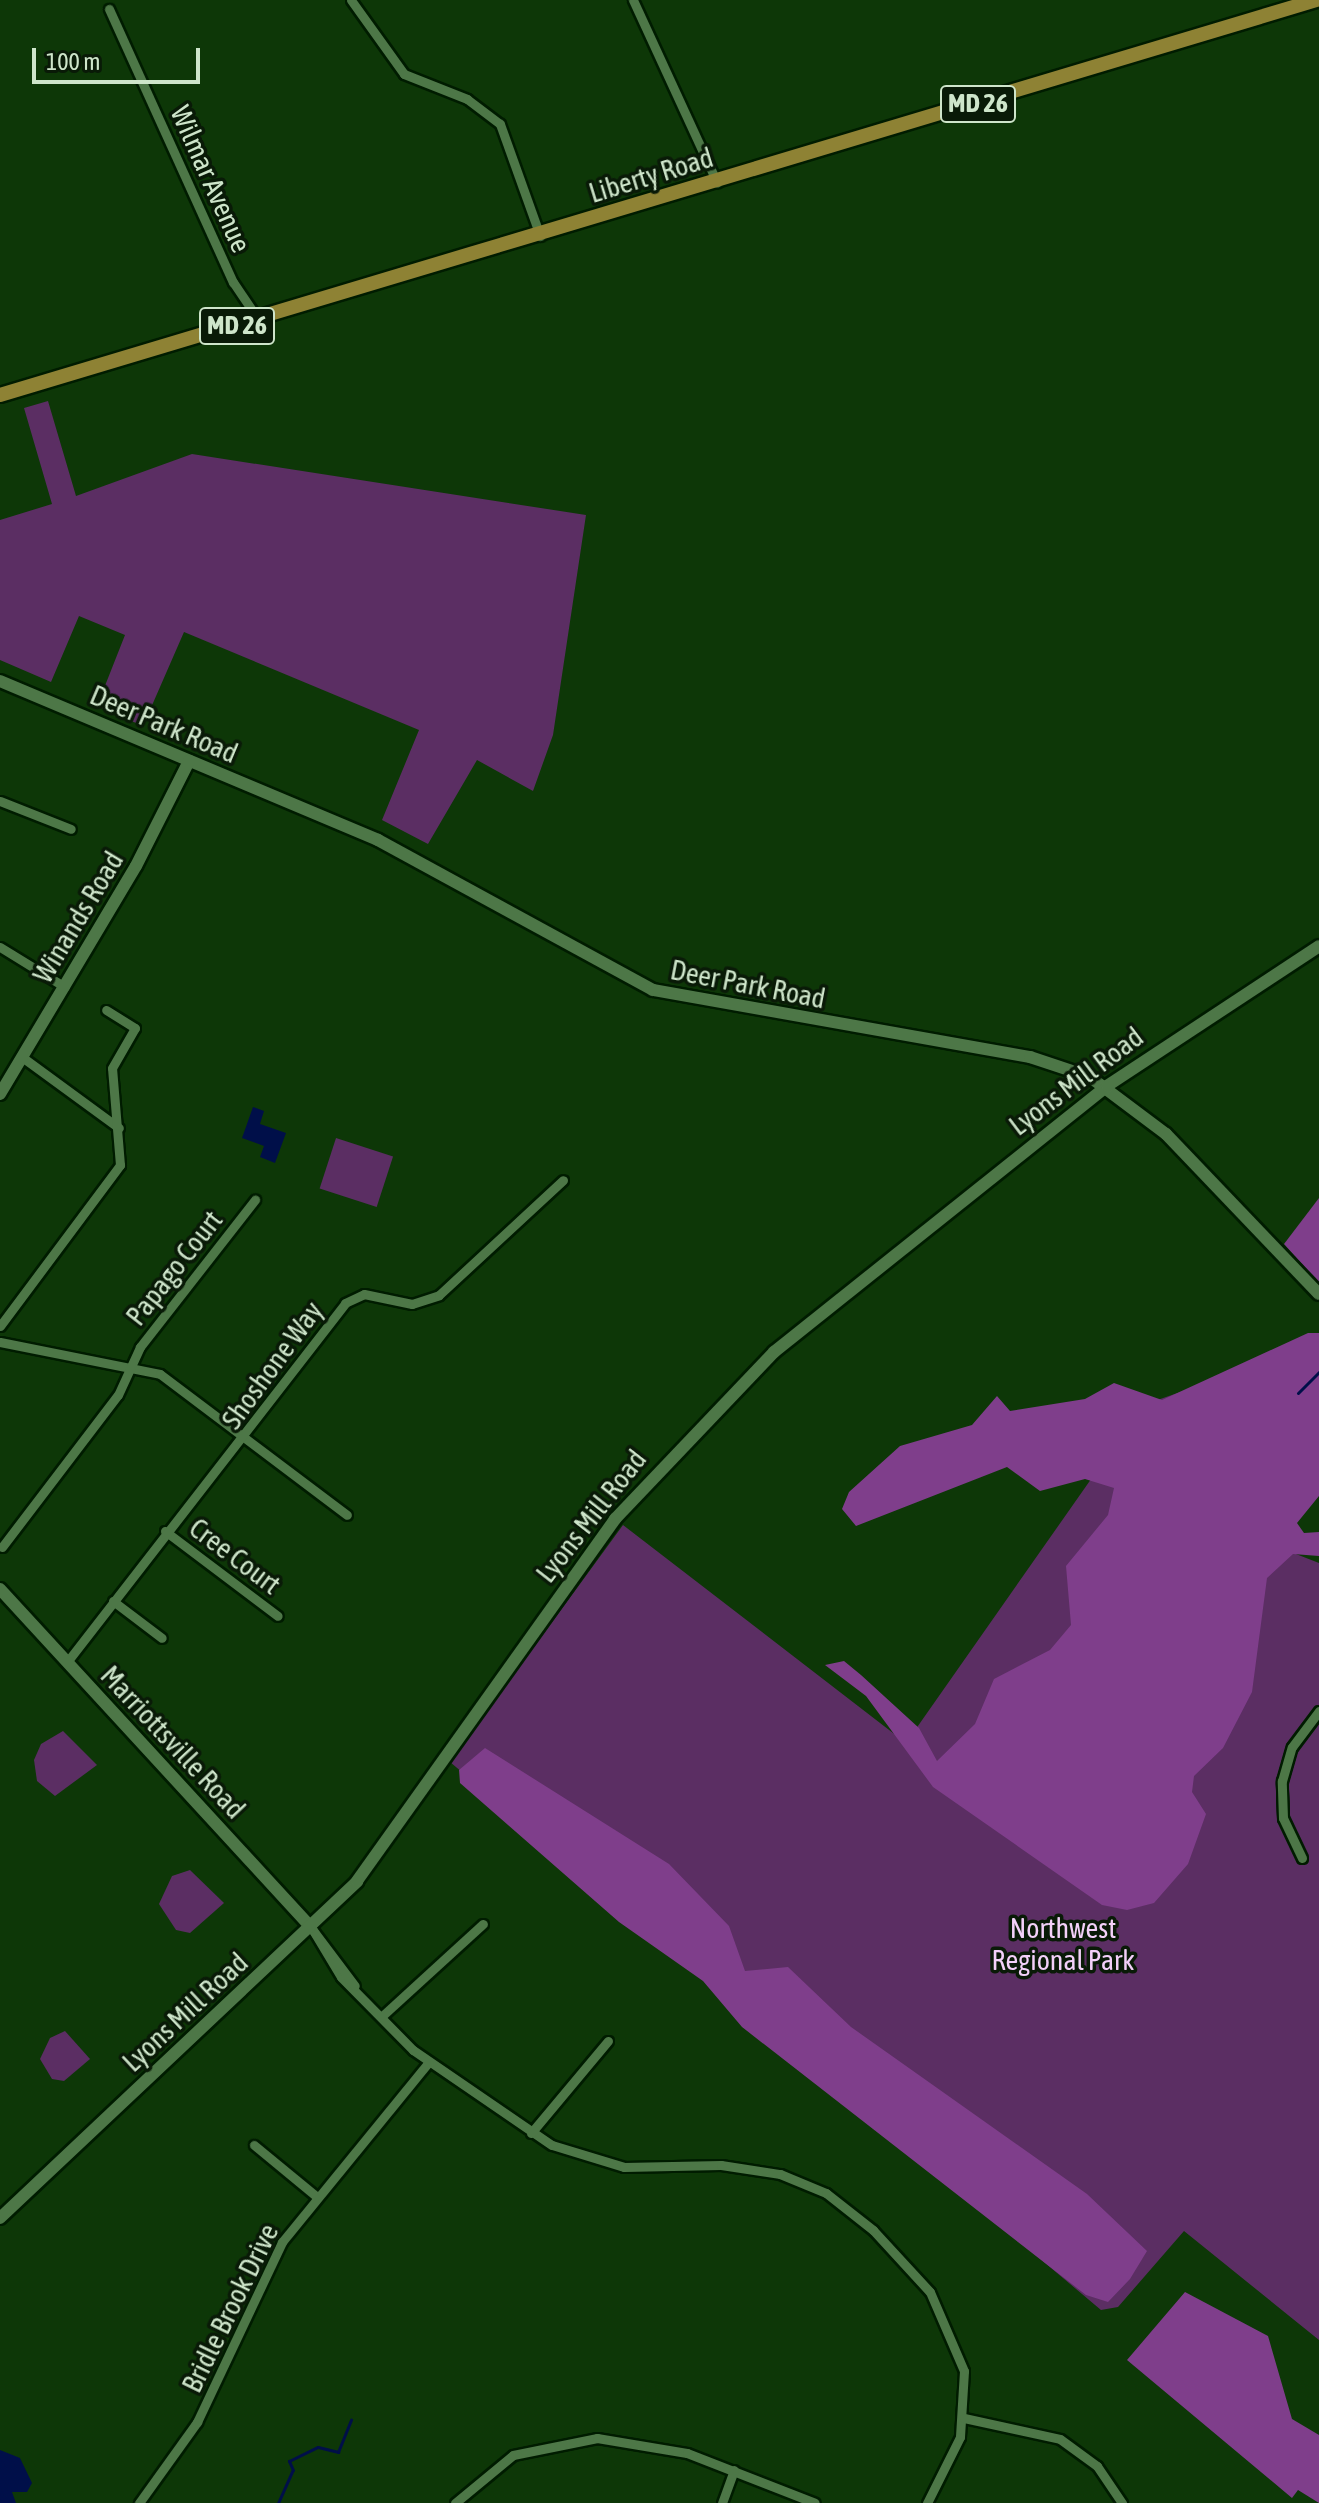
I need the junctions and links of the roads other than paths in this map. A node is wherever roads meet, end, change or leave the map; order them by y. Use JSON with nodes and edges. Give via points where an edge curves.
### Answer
{"nodes":[{"id":1,"x":351,"y":0,"type":"edge"},
{"id":2,"x":633,"y":0,"type":"edge"},
{"id":3,"x":1317,"y":0,"type":"edge"},
{"id":4,"x":109,"y":9,"type":"dead end"},
{"id":5,"x":717,"y":183,"type":"junction"},
{"id":6,"x":540,"y":236,"type":"junction"},
{"id":7,"x":258,"y":319,"type":"junction"},
{"id":8,"x":0,"y":395,"type":"edge"},
{"id":9,"x":0,"y":681,"type":"edge"},
{"id":10,"x":189,"y":761,"type":"junction"},
{"id":11,"x":0,"y":801,"type":"edge"},
{"id":12,"x":71,"y":829,"type":"dead end"},
{"id":13,"x":1319,"y":946,"type":"edge"},
{"id":14,"x":0,"y":947,"type":"edge"},
{"id":15,"x":65,"y":987,"type":"junction"},
{"id":16,"x":106,"y":1010,"type":"dead end"},
{"id":17,"x":22,"y":1057,"type":"junction"},
{"id":18,"x":1107,"y":1086,"type":"junction"},
{"id":19,"x":0,"y":1094,"type":"edge"},
{"id":20,"x":119,"y":1128,"type":"junction"},
{"id":21,"x":563,"y":1180,"type":"dead end"},
{"id":22,"x":255,"y":1200,"type":"dead end"},
{"id":23,"x":1319,"y":1294,"type":"edge"},
{"id":24,"x":0,"y":1326,"type":"edge"},
{"id":25,"x":0,"y":1342,"type":"edge"},
{"id":26,"x":130,"y":1365,"type":"junction"},
{"id":27,"x":246,"y":1438,"type":"junction"},
{"id":28,"x":347,"y":1515,"type":"dead end"},
{"id":29,"x":165,"y":1531,"type":"junction"},
{"id":30,"x":2,"y":1547,"type":"edge"},
{"id":31,"x":0,"y":1589,"type":"edge"},
{"id":32,"x":113,"y":1601,"type":"junction"},
{"id":33,"x":278,"y":1616,"type":"dead end"},
{"id":34,"x":162,"y":1638,"type":"dead end"},
{"id":35,"x":67,"y":1662,"type":"junction"},
{"id":36,"x":1319,"y":1711,"type":"edge"},
{"id":37,"x":1302,"y":1858,"type":"dead end"},
{"id":38,"x":483,"y":1924,"type":"dead end"},
{"id":39,"x":311,"y":1927,"type":"junction"},
{"id":40,"x":381,"y":2017,"type":"junction"},
{"id":41,"x":608,"y":2041,"type":"dead end"},
{"id":42,"x":428,"y":2063,"type":"junction"},
{"id":43,"x":531,"y":2133,"type":"junction"},
{"id":44,"x":254,"y":2145,"type":"dead end"},
{"id":45,"x":317,"y":2197,"type":"junction"},
{"id":46,"x":0,"y":2218,"type":"edge"},
{"id":47,"x":964,"y":2418,"type":"junction"},
{"id":48,"x":734,"y":2470,"type":"junction"},
{"id":49,"x":139,"y":2503,"type":"edge"},
{"id":50,"x":455,"y":2503,"type":"edge"},
{"id":51,"x":722,"y":2503,"type":"edge"},
{"id":52,"x":815,"y":2503,"type":"edge"},
{"id":53,"x":927,"y":2503,"type":"edge"},
{"id":54,"x":1122,"y":2503,"type":"edge"}],
"edges":[{"from":1,"to":6,"type":"street","via":[[373,41],[404,74],[467,99],[500,124]]},
{"from":2,"to":5,"type":"street"},
{"from":3,"to":5,"type":"main road","name":"Liberty Road","number":"MD 26"},
{"from":4,"to":7,"type":"street","name":"Wilmar Avenue","via":[[233,282]]},
{"from":5,"to":6,"type":"main road","name":"Liberty Road","number":"MD 26"},
{"from":6,"to":7,"type":"main road","name":"Liberty Road","number":"MD 26"},
{"from":7,"to":8,"type":"main road","name":"Liberty Road","number":"MD 26"},
{"from":9,"to":10,"type":"main road","name":"Deer Park Road"},
{"from":10,"to":15,"type":"main road","name":"Winands Road"},
{"from":10,"to":18,"type":"main road","name":"Deer Park Road","via":[[378,840],[653,990],[1030,1057]]},
{"from":11,"to":12,"type":"street"},
{"from":13,"to":18,"type":"main road","name":"Lyons Mill Road"},
{"from":14,"to":15,"type":"street"},
{"from":15,"to":17,"type":"main road","name":"Winands Road"},
{"from":16,"to":20,"type":"street","via":[[135,1028],[112,1068]]},
{"from":17,"to":19,"type":"main road","name":"Winands Road"},
{"from":17,"to":20,"type":"street"},
{"from":18,"to":23,"type":"main road","name":"Deer Park Road","via":[[1172,1140]]},
{"from":18,"to":39,"type":"main road","name":"Lyons Mill Road","via":[[812,1319],[670,1455],[561,1591],[375,1860]]},
{"from":20,"to":24,"type":"street","via":[[117,1170]]},
{"from":21,"to":27,"type":"street","name":"Shoshone Way","via":[[439,1295],[412,1304],[364,1294],[345,1303]]},
{"from":22,"to":26,"type":"street","name":"Papago Court"},
{"from":25,"to":26,"type":"street"},
{"from":26,"to":27,"type":"street","via":[[172,1381]]},
{"from":26,"to":30,"type":"street","name":"Papago Court","via":[[118,1395]]},
{"from":27,"to":28,"type":"street"},
{"from":27,"to":29,"type":"street","name":"Shoshone Way"},
{"from":29,"to":32,"type":"street","name":"Shoshone Way"},
{"from":29,"to":33,"type":"street","name":"Cree Court"},
{"from":31,"to":35,"type":"main road","name":"Marriottsville Road"},
{"from":32,"to":34,"type":"street"},
{"from":32,"to":35,"type":"street","name":"Shoshone Way"},
{"from":35,"to":39,"type":"main road","name":"Marriottsville Road"},
{"from":36,"to":37,"type":"street","via":[[1298,1736],[1282,1781],[1283,1818]]},
{"from":38,"to":40,"type":"street"},
{"from":39,"to":40,"type":"street","name":"Marriottsville Road","via":[[317,1946]]},
{"from":39,"to":46,"type":"main road","name":"Lyons Mill Road"},
{"from":40,"to":42,"type":"street","name":"Marriottsville Road"},
{"from":41,"to":43,"type":"street"},
{"from":42,"to":43,"type":"street","name":"Marriottsville Road"},
{"from":42,"to":45,"type":"street","name":"Bridle Brook Drive"},
{"from":43,"to":47,"type":"street","name":"Marriottsville Road","via":[[612,2165],[753,2167],[826,2193],[873,2230],[938,2304],[964,2371]]},
{"from":44,"to":45,"type":"street"},
{"from":45,"to":49,"type":"street","name":"Bridle Brook Drive","via":[[269,2265],[197,2422]]},
{"from":47,"to":53,"type":"street","name":"Marriottsville Road","via":[[952,2462]]},
{"from":47,"to":54,"type":"street","via":[[1060,2439],[1097,2466]]},
{"from":48,"to":50,"type":"street","via":[[659,2446],[567,2439],[513,2455]]},
{"from":48,"to":51,"type":"street"},
{"from":48,"to":52,"type":"street"}]}
